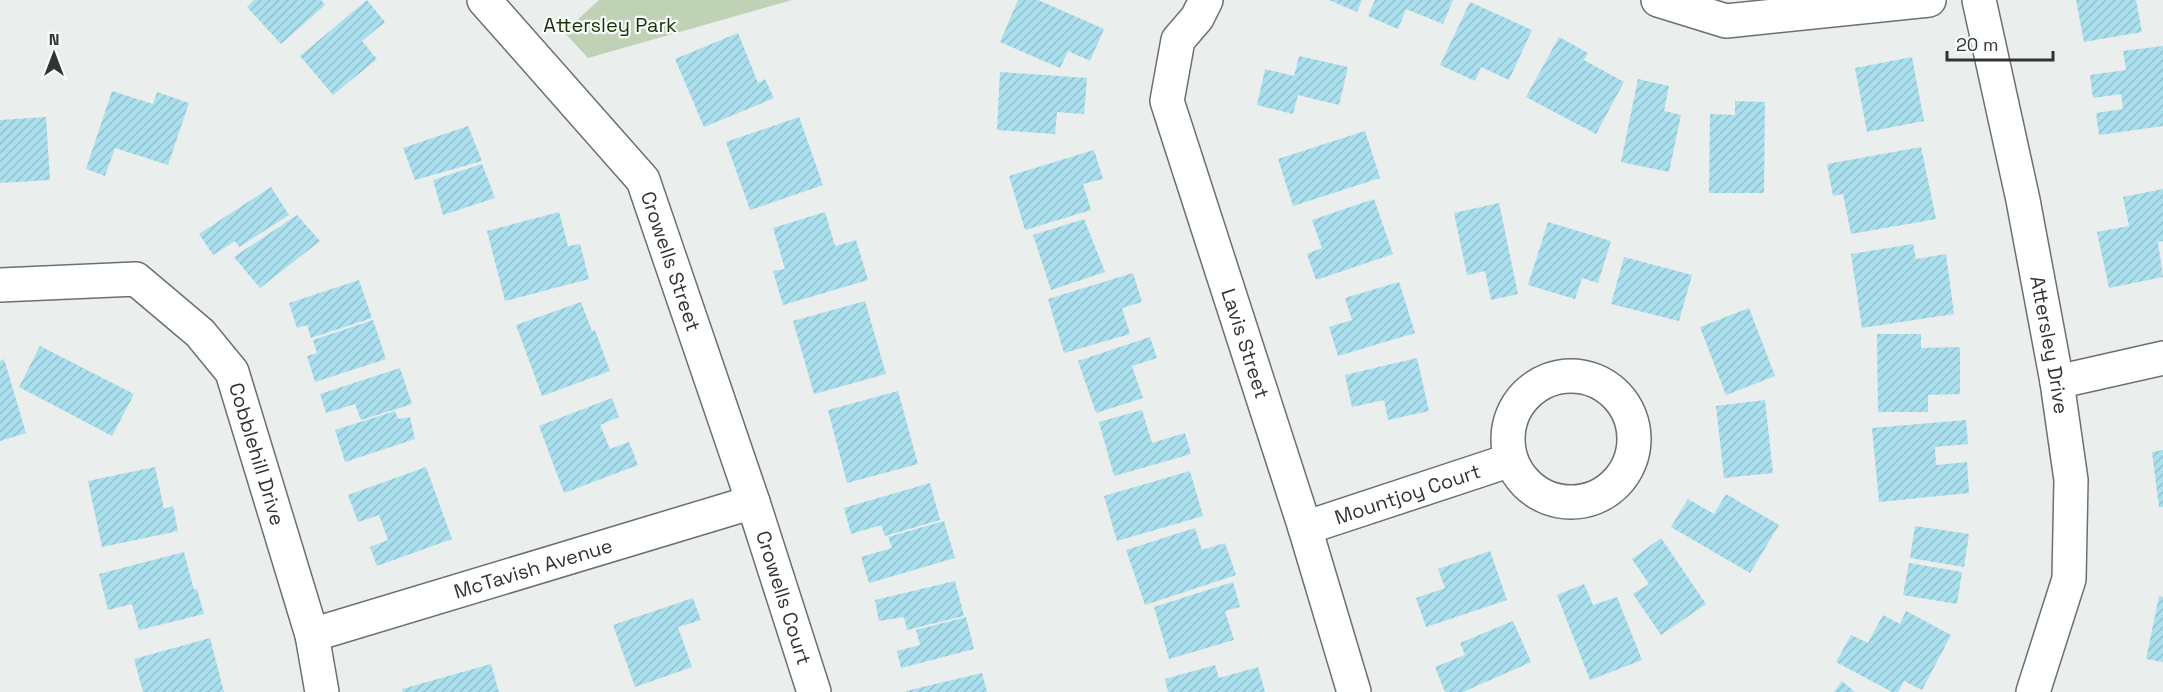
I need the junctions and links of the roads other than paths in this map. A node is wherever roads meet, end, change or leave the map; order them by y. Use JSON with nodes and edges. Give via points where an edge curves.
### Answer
{"nodes":[{"id":1,"x":484,"y":0,"type":"edge"},
{"id":2,"x":1206,"y":0,"type":"edge"},
{"id":3,"x":1658,"y":0,"type":"edge"},
{"id":4,"x":1929,"y":0,"type":"edge"},
{"id":5,"x":1979,"y":0,"type":"edge"},
{"id":6,"x":0,"y":285,"type":"edge"},
{"id":7,"x":2163,"y":358,"type":"edge"},
{"id":8,"x":2056,"y":382,"type":"junction"},
{"id":9,"x":1511,"y":460,"type":"dead end"},
{"id":10,"x":753,"y":502,"type":"junction"},
{"id":11,"x":1305,"y":528,"type":"junction"},
{"id":12,"x":312,"y":635,"type":"junction"},
{"id":13,"x":322,"y":692,"type":"edge"},
{"id":14,"x":814,"y":692,"type":"edge"},
{"id":15,"x":1354,"y":692,"type":"edge"},
{"id":16,"x":2033,"y":692,"type":"edge"}],
"edges":[{"from":1,"to":10,"type":"street","name":"Crowells Street","via":[[643,180]]},
{"from":2,"to":11,"type":"street","name":"Lavis Street","via":[[1178,40],[1167,101]]},
{"from":3,"to":4,"type":"street","via":[[1726,21]]},
{"from":5,"to":8,"type":"street","name":"Attersley Drive","via":[[2023,200]]},
{"from":6,"to":12,"type":"street","name":"Cobblehill Drive","via":[[136,279],[200,333],[232,372]]},
{"from":7,"to":8,"type":"street"},
{"from":8,"to":16,"type":"street","name":"Attersley Drive","via":[[2071,480],[2068,579]]},
{"from":9,"to":11,"type":"street","name":"Mountjoy Court"},
{"from":10,"to":12,"type":"street","name":"McTavish Avenue"},
{"from":10,"to":14,"type":"street","name":"Crowells Court"},
{"from":11,"to":15,"type":"street","name":"Lavis Street"},
{"from":12,"to":13,"type":"street","name":"Cobblehill Drive"}]}
